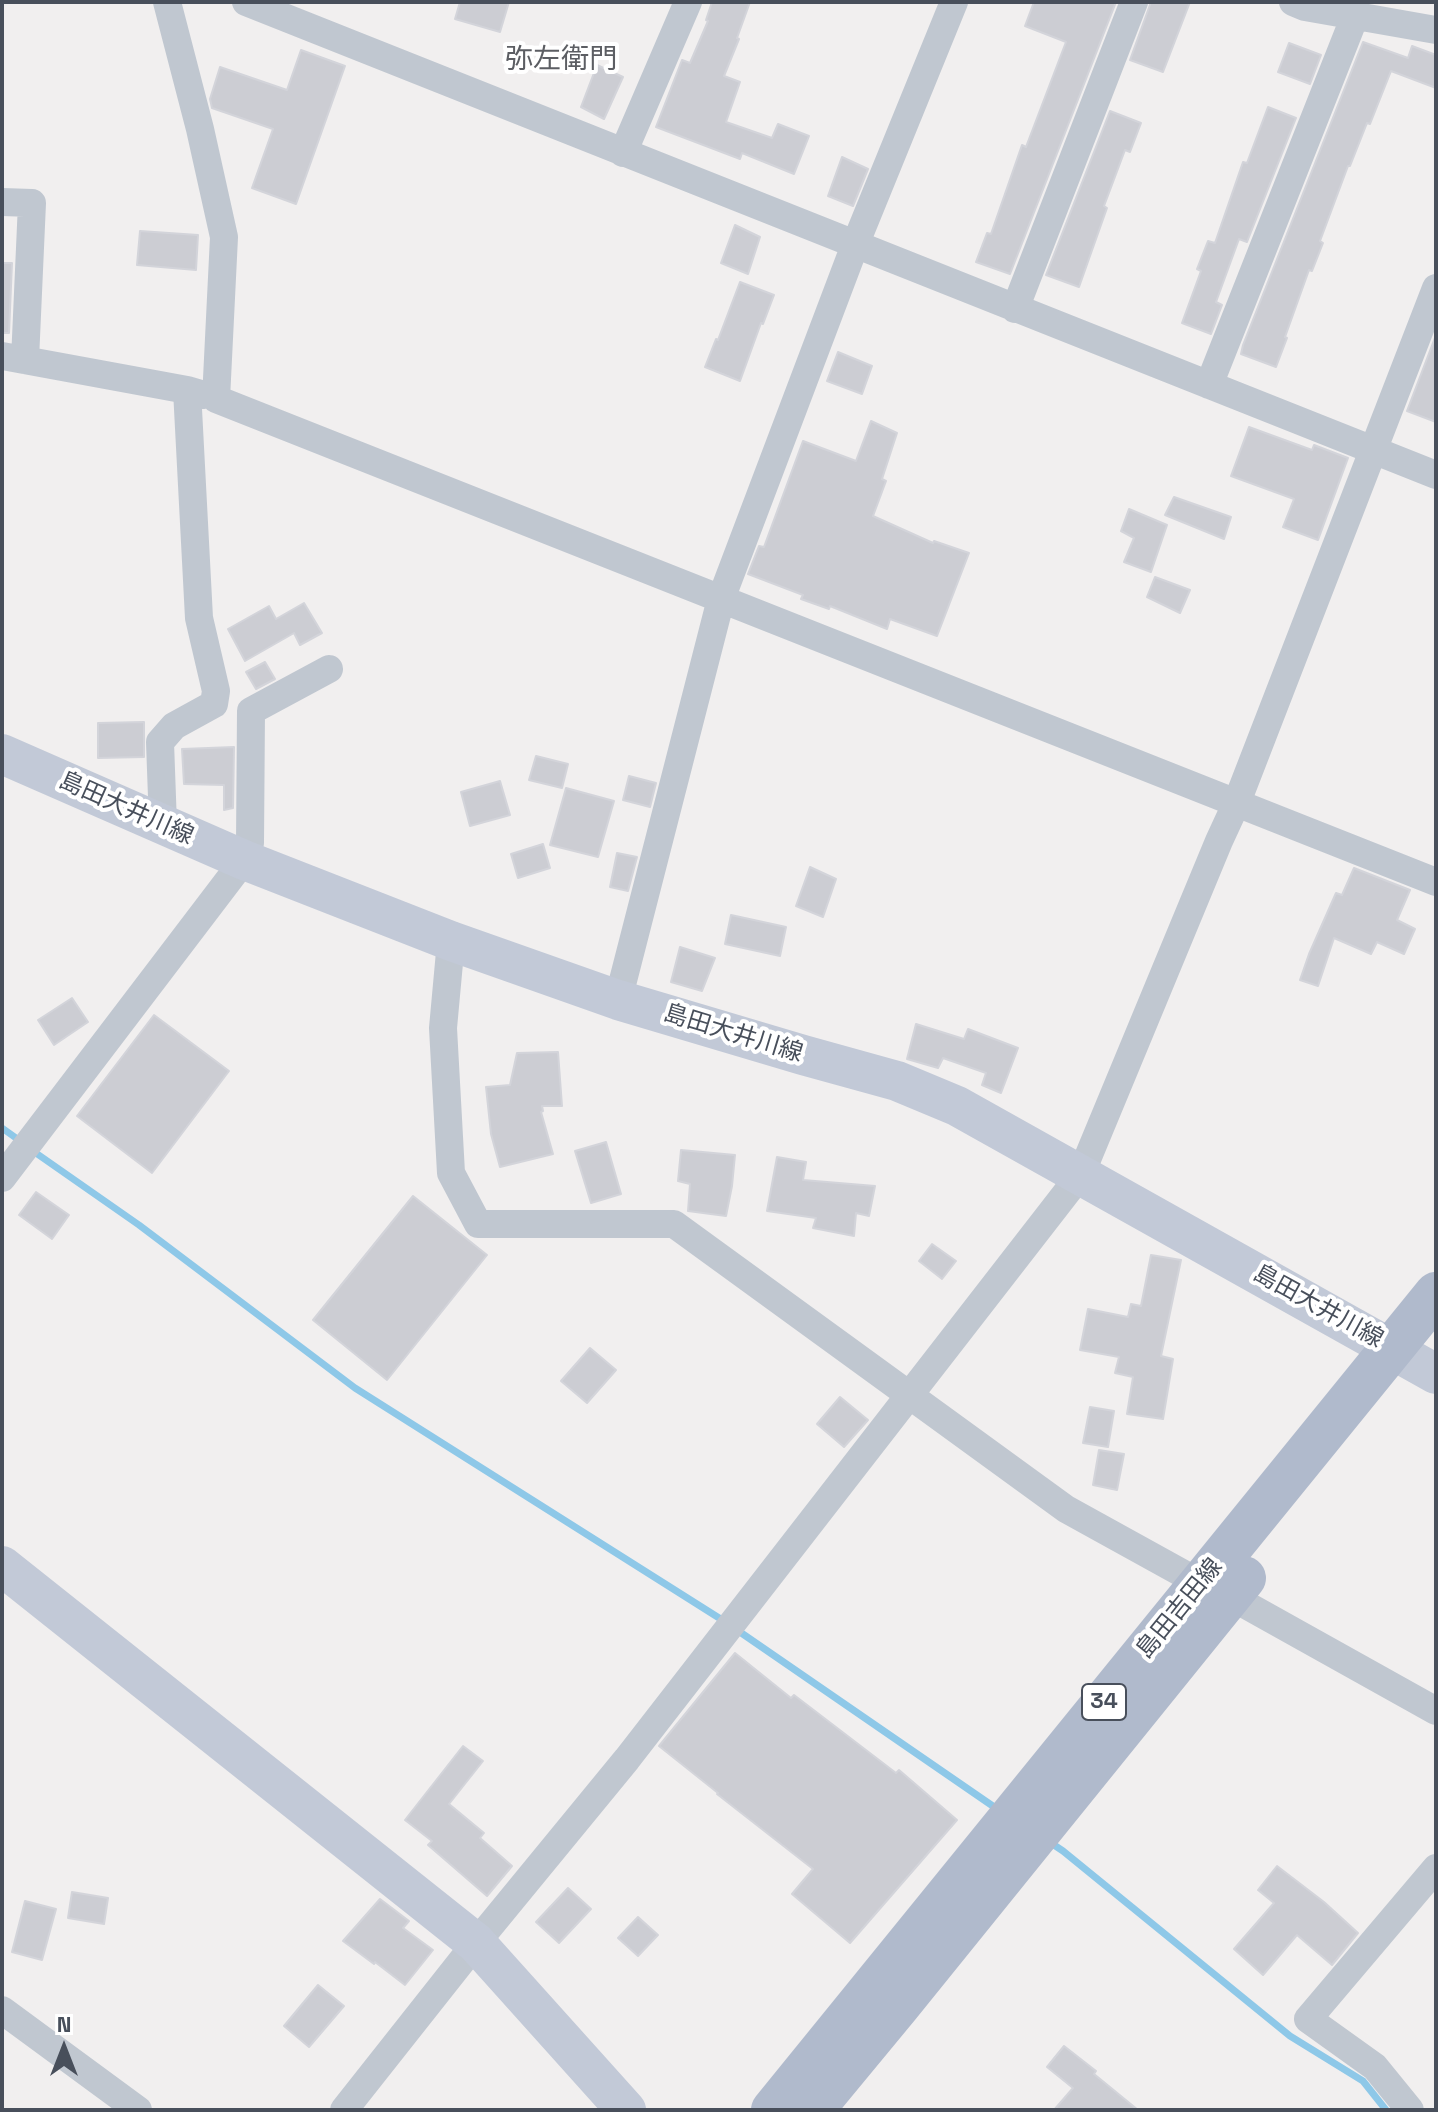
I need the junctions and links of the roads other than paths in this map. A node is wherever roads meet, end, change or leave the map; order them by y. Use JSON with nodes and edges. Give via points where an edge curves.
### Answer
{"nodes":[{"id":1,"x":167,"y":2,"type":"edge"},
{"id":2,"x":246,"y":2,"type":"edge"},
{"id":3,"x":688,"y":2,"type":"edge"},
{"id":4,"x":954,"y":2,"type":"edge"},
{"id":5,"x":1134,"y":2,"type":"edge"},
{"id":6,"x":1293,"y":2,"type":"edge"},
{"id":7,"x":1355,"y":16,"type":"junction"},
{"id":8,"x":1436,"y":30,"type":"edge"},
{"id":9,"x":623,"y":153,"type":"junction"},
{"id":10,"x":2,"y":202,"type":"edge"},
{"id":11,"x":855,"y":245,"type":"junction"},
{"id":12,"x":1436,"y":288,"type":"edge"},
{"id":13,"x":1015,"y":309,"type":"junction"},
{"id":14,"x":14,"y":358,"type":"edge"},
{"id":15,"x":1209,"y":385,"type":"junction"},
{"id":16,"x":187,"y":390,"type":"junction"},
{"id":17,"x":216,"y":399,"type":"junction"},
{"id":18,"x":1375,"y":450,"type":"junction"},
{"id":19,"x":1436,"y":475,"type":"edge"},
{"id":20,"x":721,"y":599,"type":"junction"},
{"id":21,"x":329,"y":669,"type":"dead end"},
{"id":22,"x":2,"y":754,"type":"edge"},
{"id":23,"x":1237,"y":802,"type":"junction"},
{"id":24,"x":163,"y":825,"type":"junction"},
{"id":25,"x":244,"y":860,"type":"junction"},
{"id":26,"x":1436,"y":882,"type":"edge"},
{"id":27,"x":451,"y":941,"type":"junction"},
{"id":28,"x":618,"y":1000,"type":"junction"},
{"id":29,"x":1081,"y":1174,"type":"junction"},
{"id":30,"x":2,"y":1178,"type":"edge"},
{"id":31,"x":1436,"y":1294,"type":"edge"},
{"id":32,"x":1420,"y":1356,"type":"edge"},
{"id":33,"x":909,"y":1396,"type":"junction"},
{"id":34,"x":2,"y":1566,"type":"edge"},
{"id":35,"x":1215,"y":1590,"type":"junction"},
{"id":36,"x":1436,"y":1711,"type":"edge"},
{"id":37,"x":1436,"y":1868,"type":"edge"},
{"id":38,"x":476,"y":1943,"type":"junction"},
{"id":39,"x":2,"y":2010,"type":"edge"},
{"id":40,"x":138,"y":2110,"type":"edge"},
{"id":41,"x":344,"y":2110,"type":"edge"},
{"id":42,"x":626,"y":2110,"type":"edge"},
{"id":43,"x":773,"y":2110,"type":"edge"},
{"id":44,"x":812,"y":2110,"type":"edge"},
{"id":45,"x":1410,"y":2110,"type":"edge"}],
"edges":[{"from":1,"to":17,"type":"street","via":[[224,237]]},
{"from":2,"to":9,"type":"street"},
{"from":3,"to":9,"type":"street"},
{"from":4,"to":11,"type":"street"},
{"from":5,"to":13,"type":"street"},
{"from":6,"to":7,"type":"street"},
{"from":7,"to":8,"type":"street"},
{"from":7,"to":15,"type":"street"},
{"from":9,"to":11,"type":"street"},
{"from":10,"to":14,"type":"street","via":[[32,203]]},
{"from":11,"to":13,"type":"street"},
{"from":11,"to":20,"type":"street"},
{"from":12,"to":18,"type":"street"},
{"from":13,"to":15,"type":"street"},
{"from":14,"to":16,"type":"street"},
{"from":15,"to":18,"type":"street"},
{"from":16,"to":17,"type":"street"},
{"from":16,"to":24,"type":"street","via":[[199,618],[216,691],[214,704],[174,726],[160,742]]},
{"from":17,"to":20,"type":"street"},
{"from":18,"to":19,"type":"street"},
{"from":18,"to":23,"type":"street"},
{"from":20,"to":23,"type":"street"},
{"from":20,"to":28,"type":"street"},
{"from":21,"to":25,"type":"street","via":[[251,711],[250,843]]},
{"from":22,"to":24,"type":"main road","name":"島田大井川線"},
{"from":23,"to":26,"type":"street"},
{"from":23,"to":29,"type":"street"},
{"from":24,"to":25,"type":"main road","name":"島田大井川線"},
{"from":25,"to":27,"type":"main road","name":"島田大井川線"},
{"from":25,"to":30,"type":"street"},
{"from":27,"to":28,"type":"main road","name":"島田大井川線"},
{"from":27,"to":33,"type":"street","via":[[443,1028],[451,1173],[478,1224],[674,1224]]},
{"from":28,"to":29,"type":"main road","name":"島田大井川線","via":[[897,1081],[957,1106]]},
{"from":29,"to":32,"type":"main road","name":"島田大井川線"},
{"from":29,"to":33,"type":"street"},
{"from":31,"to":32,"type":"main road","name":"島田吉田線","number":"34"},
{"from":32,"to":35,"type":"main road","name":"島田吉田線","number":"34"},
{"from":33,"to":35,"type":"street","via":[[1066,1509]]},
{"from":33,"to":38,"type":"street","via":[[627,1759]]},
{"from":34,"to":38,"type":"main road"},
{"from":35,"to":36,"type":"street"},
{"from":35,"to":43,"type":"main road","name":"島田吉田線","number":"34"},
{"from":35,"to":44,"type":"main road","name":"島田吉田線","number":"34","via":[[908,1994]]},
{"from":37,"to":45,"type":"street","via":[[1308,2019],[1375,2067]]},
{"from":38,"to":41,"type":"street"},
{"from":38,"to":42,"type":"main road"},
{"from":39,"to":40,"type":"street"}]}
